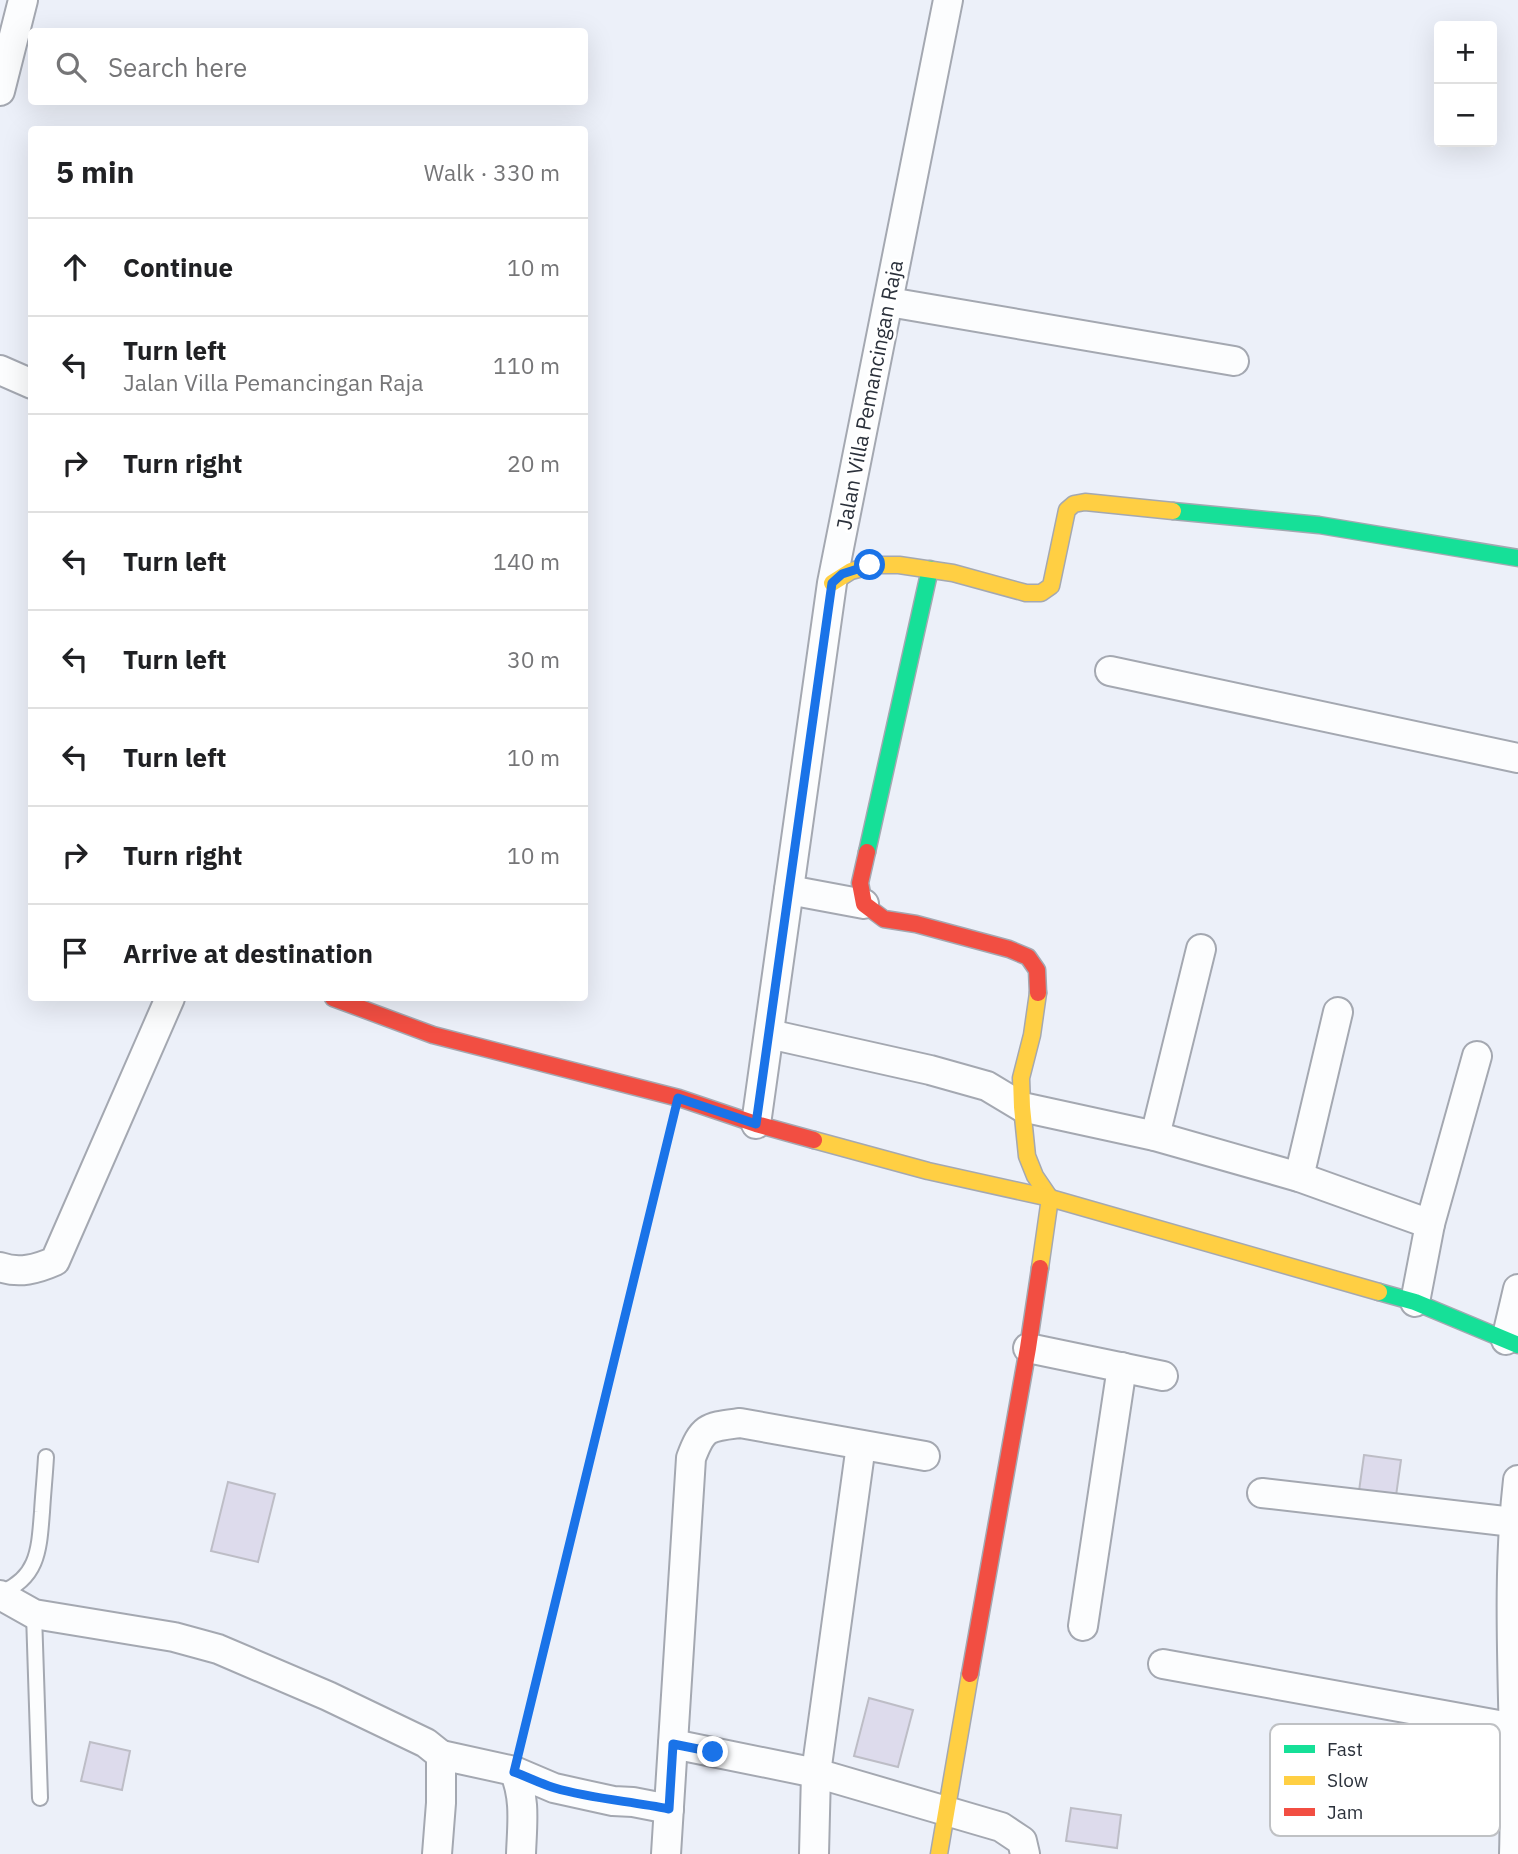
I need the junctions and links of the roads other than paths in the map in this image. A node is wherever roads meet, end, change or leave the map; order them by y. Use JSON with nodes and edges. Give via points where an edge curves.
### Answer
{"nodes":[{"id":1,"x":23,"y":0,"type":"edge"},
{"id":2,"x":948,"y":0,"type":"edge"},
{"id":3,"x":0,"y":91,"type":"edge"},
{"id":4,"x":889,"y":302,"type":"junction"},
{"id":5,"x":1234,"y":361,"type":"dead end"},
{"id":6,"x":0,"y":370,"type":"edge"},
{"id":7,"x":28,"y":382,"type":"edge"},
{"id":8,"x":1518,"y":558,"type":"edge"},
{"id":9,"x":930,"y":569,"type":"junction"},
{"id":10,"x":832,"y":583,"type":"junction"},
{"id":11,"x":1110,"y":671,"type":"dead end"},
{"id":12,"x":1518,"y":758,"type":"edge"},
{"id":13,"x":789,"y":890,"type":"junction"},
{"id":14,"x":864,"y":904,"type":"junction"},
{"id":15,"x":1201,"y":949,"type":"dead end"},
{"id":16,"x":169,"y":1001,"type":"edge"},
{"id":17,"x":341,"y":1001,"type":"edge"},
{"id":18,"x":1338,"y":1012,"type":"dead end"},
{"id":19,"x":769,"y":1034,"type":"junction"},
{"id":20,"x":1477,"y":1056,"type":"dead end"},
{"id":21,"x":1022,"y":1107,"type":"junction"},
{"id":22,"x":756,"y":1124,"type":"junction"},
{"id":23,"x":1155,"y":1136,"type":"junction"},
{"id":24,"x":1299,"y":1177,"type":"junction"},
{"id":25,"x":1050,"y":1198,"type":"junction"},
{"id":26,"x":1430,"y":1224,"type":"junction"},
{"id":27,"x":0,"y":1266,"type":"edge"},
{"id":28,"x":1518,"y":1289,"type":"edge"},
{"id":29,"x":1415,"y":1302,"type":"junction"},
{"id":30,"x":1512,"y":1342,"type":"edge"},
{"id":31,"x":1028,"y":1348,"type":"junction"},
{"id":32,"x":1122,"y":1367,"type":"junction"},
{"id":33,"x":1163,"y":1376,"type":"dead end"},
{"id":34,"x":861,"y":1445,"type":"junction"},
{"id":35,"x":925,"y":1456,"type":"dead end"},
{"id":36,"x":46,"y":1457,"type":"dead end"},
{"id":37,"x":1518,"y":1479,"type":"edge"},
{"id":38,"x":1262,"y":1493,"type":"dead end"},
{"id":39,"x":1515,"y":1541,"type":"edge"},
{"id":40,"x":0,"y":1594,"type":"edge"},
{"id":41,"x":34,"y":1614,"type":"junction"},
{"id":42,"x":1083,"y":1626,"type":"dead end"},
{"id":43,"x":1163,"y":1664,"type":"dead end"},
{"id":44,"x":1493,"y":1724,"type":"edge"},
{"id":45,"x":1500,"y":1725,"type":"edge"},
{"id":46,"x":1515,"y":1728,"type":"junction"},
{"id":47,"x":673,"y":1744,"type":"junction"},
{"id":48,"x":441,"y":1755,"type":"junction"},
{"id":49,"x":514,"y":1772,"type":"junction"},
{"id":50,"x":816,"y":1773,"type":"junction"},
{"id":51,"x":40,"y":1798,"type":"dead end"},
{"id":52,"x":669,"y":1809,"type":"junction"},
{"id":53,"x":947,"y":1811,"type":"junction"},
{"id":54,"x":437,"y":1854,"type":"edge"},
{"id":55,"x":521,"y":1854,"type":"edge"},
{"id":56,"x":666,"y":1854,"type":"edge"},
{"id":57,"x":814,"y":1854,"type":"edge"},
{"id":58,"x":939,"y":1854,"type":"edge"},
{"id":59,"x":1025,"y":1854,"type":"edge"},
{"id":60,"x":1514,"y":1854,"type":"edge"}],
"edges":[{"from":1,"to":3,"type":"street"},
{"from":2,"to":4,"type":"street","name":"Jalan Villa Pemancingan Raja"},
{"from":4,"to":5,"type":"street"},
{"from":4,"to":10,"type":"street","name":"Jalan Villa Pemancingan Raja"},
{"from":6,"to":7,"type":"street"},
{"from":8,"to":9,"type":"street","via":[[1319,525],[1085,502],[1074,503],[1067,510],[1051,586],[1041,593]]},
{"from":9,"to":10,"type":"street","via":[[870,565],[842,574]]},
{"from":9,"to":14,"type":"street","via":[[860,883]]},
{"from":10,"to":13,"type":"street","name":"Jalan Villa Pemancingan Raja"},
{"from":11,"to":12,"type":"street"},
{"from":13,"to":14,"type":"street"},
{"from":13,"to":19,"type":"street","name":"Jalan Villa Pemancingan Raja"},
{"from":14,"to":21,"type":"street","via":[[884,919],[1028,957],[1037,970],[1038,996],[1021,1078]]},
{"from":15,"to":23,"type":"street"},
{"from":16,"to":27,"type":"street","via":[[55,1261],[39,1269],[10,1271]]},
{"from":17,"to":22,"type":"street","via":[[433,1035],[678,1098]]},
{"from":18,"to":24,"type":"street"},
{"from":19,"to":21,"type":"street","via":[[987,1086]]},
{"from":19,"to":22,"type":"street","name":"Jalan Villa Pemancingan Raja"},
{"from":20,"to":26,"type":"street"},
{"from":21,"to":23,"type":"street"},
{"from":21,"to":25,"type":"street","via":[[1027,1156]]},
{"from":22,"to":25,"type":"street","via":[[928,1171]]},
{"from":23,"to":24,"type":"street"},
{"from":24,"to":26,"type":"street"},
{"from":25,"to":29,"type":"street"},
{"from":25,"to":31,"type":"street"},
{"from":26,"to":29,"type":"street"},
{"from":28,"to":30,"type":"street"},
{"from":29,"to":30,"type":"street"},
{"from":31,"to":32,"type":"street"},
{"from":31,"to":53,"type":"street"},
{"from":32,"to":33,"type":"street"},
{"from":32,"to":42,"type":"street"},
{"from":34,"to":35,"type":"street"},
{"from":34,"to":47,"type":"street","via":[[740,1423],[714,1427],[699,1436],[691,1458]]},
{"from":34,"to":50,"type":"street"},
{"from":36,"to":40,"type":"lane","via":[[39,1554],[14,1588]]},
{"from":37,"to":39,"type":"street"},
{"from":38,"to":39,"type":"street"},
{"from":39,"to":46,"type":"street"},
{"from":40,"to":41,"type":"street"},
{"from":41,"to":48,"type":"street","via":[[174,1637],[218,1649],[328,1696],[426,1743]]},
{"from":41,"to":51,"type":"lane"},
{"from":43,"to":44,"type":"street"},
{"from":45,"to":46,"type":"street"},
{"from":46,"to":60,"type":"street"},
{"from":47,"to":50,"type":"street"},
{"from":47,"to":52,"type":"street"},
{"from":48,"to":49,"type":"street"},
{"from":48,"to":54,"type":"street"},
{"from":49,"to":52,"type":"street","via":[[554,1788]]},
{"from":49,"to":55,"type":"street","via":[[523,1802]]},
{"from":50,"to":53,"type":"street"},
{"from":50,"to":57,"type":"street"},
{"from":52,"to":56,"type":"street"},
{"from":53,"to":58,"type":"street"},
{"from":53,"to":59,"type":"street","via":[[1000,1827],[1022,1840]]}]}
